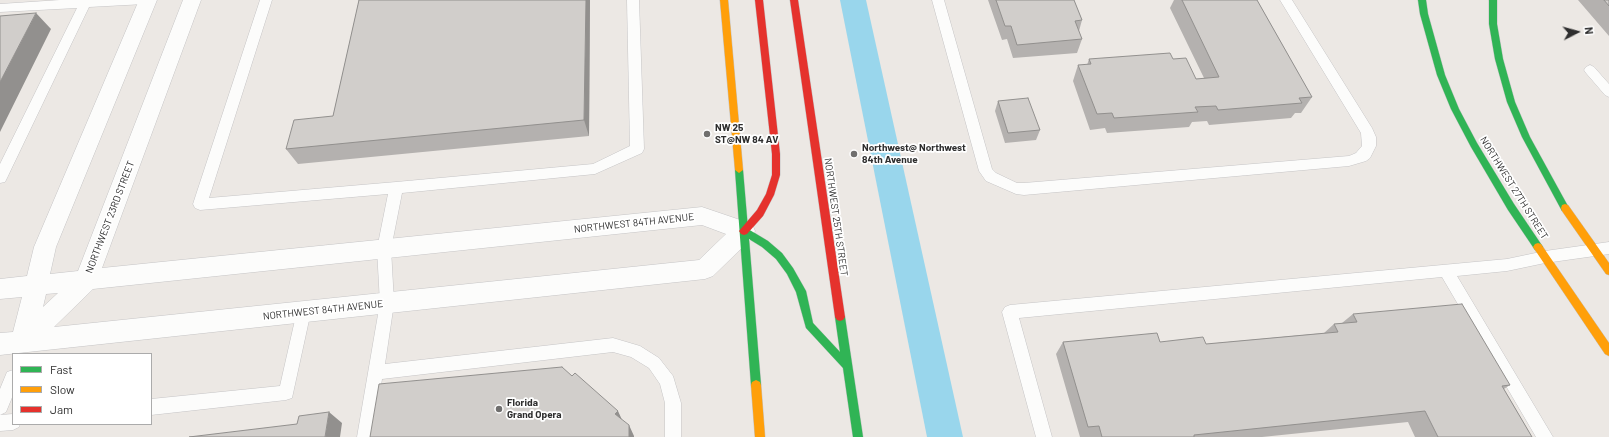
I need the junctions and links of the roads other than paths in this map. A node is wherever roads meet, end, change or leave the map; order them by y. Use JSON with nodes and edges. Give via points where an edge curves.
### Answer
{"nodes":[{"id":1,"x":144,"y":0,"type":"edge"},
{"id":2,"x":148,"y":0,"type":"edge"},
{"id":3,"x":192,"y":0,"type":"edge"},
{"id":4,"x":266,"y":0,"type":"edge"},
{"id":5,"x":633,"y":0,"type":"edge"},
{"id":6,"x":724,"y":0,"type":"edge"},
{"id":7,"x":759,"y":0,"type":"edge"},
{"id":8,"x":794,"y":0,"type":"edge"},
{"id":9,"x":938,"y":0,"type":"edge"},
{"id":10,"x":1286,"y":0,"type":"edge"},
{"id":11,"x":1422,"y":0,"type":"edge"},
{"id":12,"x":1493,"y":0,"type":"edge"},
{"id":13,"x":85,"y":3,"type":"junction"},
{"id":14,"x":0,"y":8,"type":"edge"},
{"id":15,"x":1590,"y":70,"type":"dead end"},
{"id":16,"x":1609,"y":92,"type":"edge"},
{"id":17,"x":0,"y":178,"type":"edge"},
{"id":18,"x":396,"y":188,"type":"junction"},
{"id":19,"x":744,"y":232,"type":"junction"},
{"id":20,"x":1609,"y":248,"type":"edge"},
{"id":21,"x":384,"y":249,"type":"junction"},
{"id":22,"x":1594,"y":250,"type":"junction"},
{"id":23,"x":1545,"y":257,"type":"junction"},
{"id":24,"x":1446,"y":271,"type":"junction"},
{"id":25,"x":1609,"y":271,"type":"edge"},
{"id":26,"x":86,"y":281,"type":"junction"},
{"id":27,"x":36,"y":286,"type":"junction"},
{"id":28,"x":0,"y":289,"type":"edge"},
{"id":29,"x":387,"y":303,"type":"junction"},
{"id":30,"x":304,"y":312,"type":"junction"},
{"id":31,"x":14,"y":347,"type":"edge"},
{"id":32,"x":1609,"y":351,"type":"edge"},
{"id":33,"x":847,"y":366,"type":"junction"},
{"id":34,"x":376,"y":372,"type":"junction"},
{"id":35,"x":12,"y":379,"type":"edge"},
{"id":36,"x":0,"y":407,"type":"edge"},
{"id":37,"x":152,"y":407,"type":"edge"},
{"id":38,"x":12,"y":422,"type":"edge"},
{"id":39,"x":0,"y":423,"type":"edge"},
{"id":40,"x":364,"y":437,"type":"edge"},
{"id":41,"x":673,"y":437,"type":"edge"},
{"id":42,"x":760,"y":437,"type":"edge"},
{"id":43,"x":858,"y":437,"type":"edge"},
{"id":44,"x":1044,"y":437,"type":"edge"},
{"id":45,"x":1545,"y":437,"type":"edge"}],
"edges":[{"from":1,"to":13,"type":"lane"},
{"from":2,"to":27,"type":"street","via":[[45,247]]},
{"from":3,"to":26,"type":"street","name":"NORTHWEST 23RD STREET"},
{"from":4,"to":18,"type":"lane","via":[[200,204]]},
{"from":5,"to":18,"type":"lane","via":[[637,149],[595,169]]},
{"from":6,"to":19,"type":"main road"},
{"from":7,"to":19,"type":"main road","via":[[776,154],[776,175],[770,195],[760,213]]},
{"from":8,"to":33,"type":"main road","name":"NORTHWEST 25TH STREET"},
{"from":9,"to":10,"type":"lane","via":[[986,171],[991,177],[1003,183],[1024,189],[1361,157],[1369,146],[1367,132]]},
{"from":11,"to":23,"type":"main road","name":"NORTHWEST 27TH STREET","via":[[1436,59],[1455,109],[1490,174]]},
{"from":12,"to":22,"type":"main road","via":[[1493,24],[1498,52],[1518,118],[1545,176]]},
{"from":13,"to":14,"type":"lane"},
{"from":13,"to":17,"type":"lane"},
{"from":15,"to":16,"type":"lane"},
{"from":18,"to":21,"type":"lane"},
{"from":19,"to":21,"type":"street","name":"NORTHWEST 84TH AVENUE","via":[[702,216]]},
{"from":19,"to":29,"type":"street","name":"NORTHWEST 84TH AVENUE","via":[[705,268]]},
{"from":19,"to":33,"type":"main road","via":[[779,256],[801,291],[809,325]]},
{"from":19,"to":42,"type":"main road"},
{"from":20,"to":22,"type":"lane"},
{"from":21,"to":26,"type":"street","name":"NORTHWEST 84TH AVENUE"},
{"from":21,"to":29,"type":"lane"},
{"from":22,"to":23,"type":"lane"},
{"from":22,"to":25,"type":"main road"},
{"from":23,"to":24,"type":"lane","via":[[1507,265]]},
{"from":23,"to":32,"type":"main road","name":"NORTHWEST 27TH STREET"},
{"from":24,"to":44,"type":"lane","via":[[1010,312]]},
{"from":24,"to":45,"type":"lane"},
{"from":26,"to":27,"type":"street","name":"NORTHWEST 84TH AVENUE"},
{"from":26,"to":31,"type":"street","name":"NORTHWEST 23RD STREET"},
{"from":27,"to":28,"type":"street","name":"NORTHWEST 84TH AVENUE"},
{"from":27,"to":31,"type":"street"},
{"from":29,"to":30,"type":"street","name":"NORTHWEST 84TH AVENUE"},
{"from":29,"to":34,"type":"lane"},
{"from":30,"to":31,"type":"street","name":"NORTHWEST 84TH AVENUE"},
{"from":30,"to":37,"type":"lane","via":[[286,393]]},
{"from":33,"to":43,"type":"main road","name":"NORTHWEST 25TH STREET"},
{"from":34,"to":40,"type":"lane"},
{"from":34,"to":41,"type":"lane","via":[[613,345],[642,355],[654,363],[667,381],[673,403]]},
{"from":35,"to":36,"type":"lane"},
{"from":38,"to":39,"type":"lane"}]}
